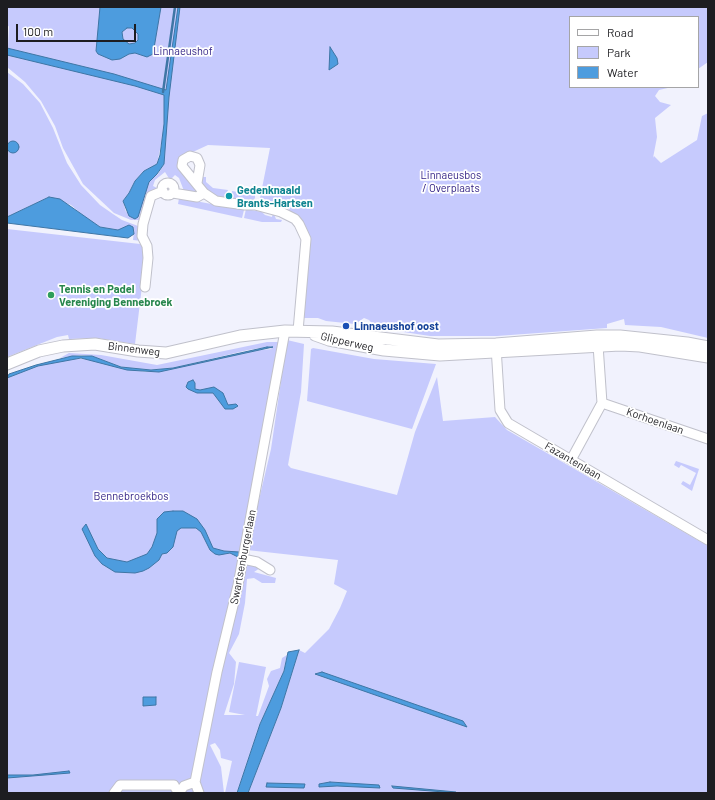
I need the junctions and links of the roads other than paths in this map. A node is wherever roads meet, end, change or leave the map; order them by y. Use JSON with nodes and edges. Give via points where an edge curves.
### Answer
{"nodes":[{"id":1,"x":197,"y":183,"type":"dead end"},
{"id":2,"x":204,"y":193,"type":"junction"},
{"id":3,"x":145,"y":287,"type":"dead end"},
{"id":4,"x":285,"y":331,"type":"junction"},
{"id":5,"x":298,"y":331,"type":"junction"},
{"id":6,"x":310,"y":333,"type":"joint"},
{"id":7,"x":598,"y":341,"type":"junction"},
{"id":8,"x":620,"y":341,"type":"junction"},
{"id":9,"x":708,"y":347,"type":"edge"},
{"id":10,"x":496,"y":348,"type":"junction"},
{"id":11,"x":708,"y":358,"type":"edge"},
{"id":12,"x":7,"y":364,"type":"edge"},
{"id":13,"x":602,"y":403,"type":"junction"},
{"id":14,"x":708,"y":439,"type":"edge"},
{"id":15,"x":570,"y":460,"type":"junction"},
{"id":16,"x":708,"y":540,"type":"edge"},
{"id":17,"x":243,"y":558,"type":"junction"},
{"id":18,"x":270,"y":570,"type":"dead end"},
{"id":19,"x":195,"y":782,"type":"junction"},
{"id":20,"x":181,"y":791,"type":"edge"},
{"id":21,"x":114,"y":793,"type":"edge"},
{"id":22,"x":199,"y":793,"type":"edge"}],
"edges":[{"from":1,"to":2,"type":"street"},
{"from":2,"to":3,"type":"street","via":[[197,197],[173,193],[174,186],[170,183],[163,186],[163,191],[151,196],[142,224],[142,236],[147,246],[148,258]]},
{"from":2,"to":5,"type":"street","via":[[216,201],[255,205],[281,212],[299,224],[306,239]]},
{"from":4,"to":5,"type":"street","name":"Binnenweg"},
{"from":4,"to":12,"type":"street","name":"Binnenweg","via":[[240,336],[166,353],[95,344],[63,346]]},
{"from":4,"to":17,"type":"street","name":"Swartsenburgerlaan"},
{"from":5,"to":6,"type":"street","name":"Binnenweg"},
{"from":6,"to":10,"type":"street","name":"Glipperweg","via":[[332,332],[438,345]]},
{"from":7,"to":8,"type":"street","name":"Glipperweg"},
{"from":7,"to":10,"type":"street","name":"Glipperweg"},
{"from":7,"to":13,"type":"street"},
{"from":8,"to":9,"type":"street","name":"Glipperweg","via":[[687,343]]},
{"from":8,"to":11,"type":"street","name":"Glipperweg"},
{"from":10,"to":15,"type":"street","name":"Fazantenlaan","via":[[500,410],[504,418],[512,426]]},
{"from":13,"to":14,"type":"street","name":"Korhoenlaan"},
{"from":13,"to":15,"type":"street"},
{"from":15,"to":16,"type":"street","name":"Fazantenlaan"},
{"from":17,"to":18,"type":"street","via":[[257,562]]},
{"from":17,"to":19,"type":"street","name":"Swartsenburgerlaan"},
{"from":19,"to":20,"type":"street","via":[[184,786]]},
{"from":19,"to":22,"type":"street"},
{"from":20,"to":21,"type":"street","via":[[174,785],[120,785]]}]}
